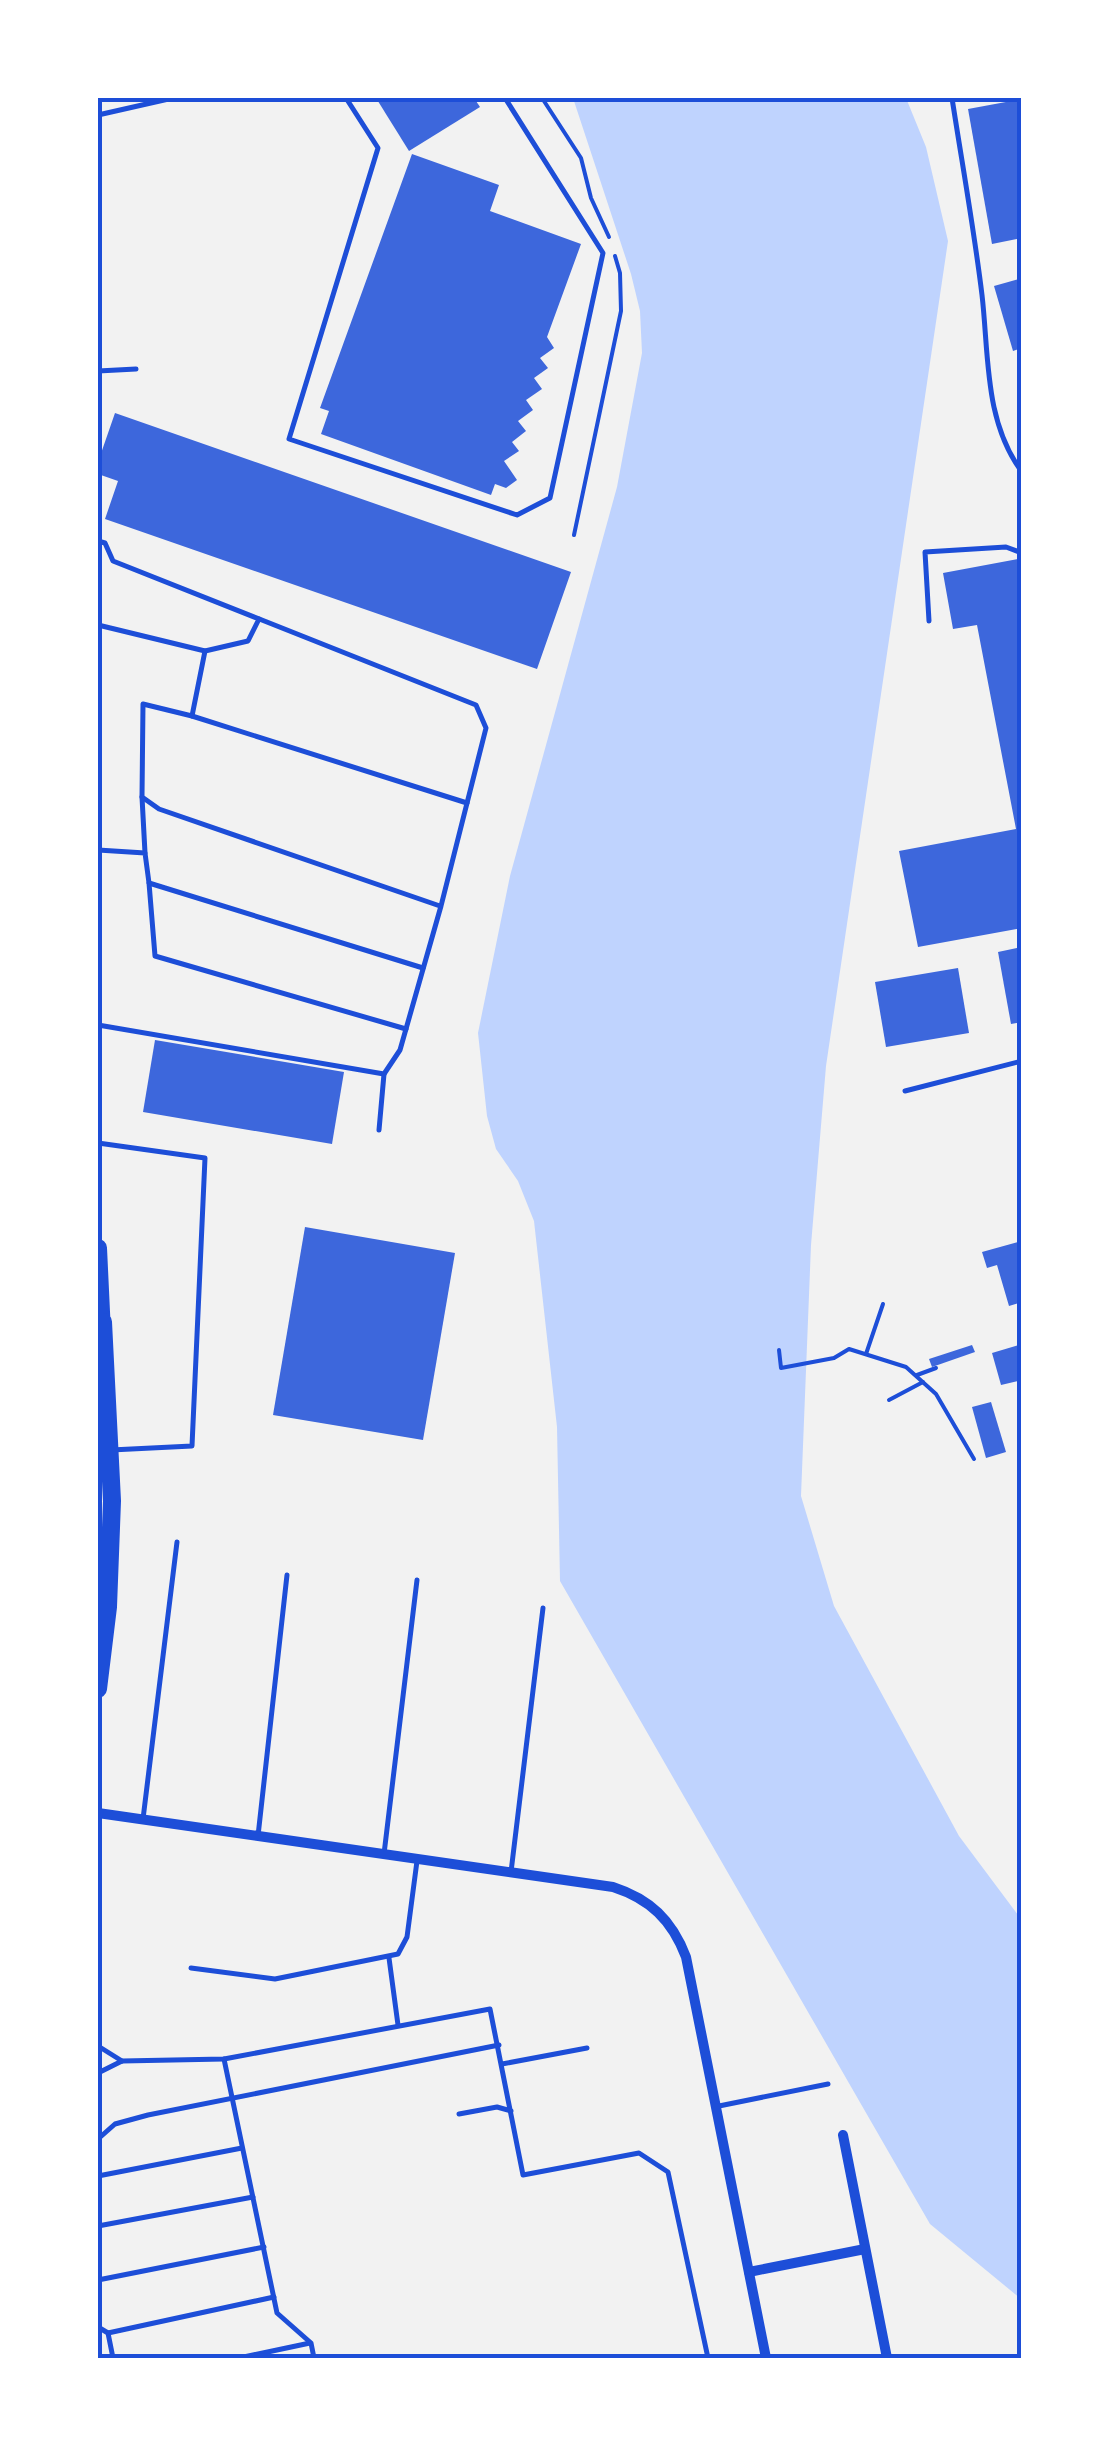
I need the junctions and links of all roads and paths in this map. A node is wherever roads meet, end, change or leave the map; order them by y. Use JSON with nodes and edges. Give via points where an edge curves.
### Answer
{"nodes":[{"id":1,"x":173,"y":98,"type":"edge"},
{"id":2,"x":346,"y":98,"type":"edge"},
{"id":3,"x":505,"y":98,"type":"edge"},
{"id":4,"x":952,"y":98,"type":"edge"},
{"id":5,"x":98,"y":115,"type":"edge"},
{"id":6,"x":136,"y":368,"type":"dead end"},
{"id":7,"x":98,"y":371,"type":"edge"},
{"id":8,"x":1022,"y":472,"type":"edge"},
{"id":9,"x":98,"y":541,"type":"edge"},
{"id":10,"x":1022,"y":553,"type":"edge"},
{"id":11,"x":258,"y":619,"type":"junction"},
{"id":12,"x":928,"y":622,"type":"dead end"},
{"id":13,"x":98,"y":625,"type":"edge"},
{"id":14,"x":205,"y":651,"type":"junction"},
{"id":15,"x":192,"y":716,"type":"junction"},
{"id":16,"x":142,"y":798,"type":"junction"},
{"id":17,"x":467,"y":803,"type":"junction"},
{"id":18,"x":98,"y":850,"type":"edge"},
{"id":19,"x":145,"y":853,"type":"junction"},
{"id":20,"x":150,"y":883,"type":"junction"},
{"id":21,"x":441,"y":906,"type":"junction"},
{"id":22,"x":423,"y":968,"type":"junction"},
{"id":23,"x":98,"y":1026,"type":"edge"},
{"id":24,"x":406,"y":1029,"type":"junction"},
{"id":25,"x":1022,"y":1062,"type":"edge"},
{"id":26,"x":384,"y":1074,"type":"junction"},
{"id":27,"x":905,"y":1091,"type":"dead end"},
{"id":28,"x":379,"y":1130,"type":"dead end"},
{"id":29,"x":98,"y":1143,"type":"edge"},
{"id":30,"x":98,"y":1248,"type":"edge"},
{"id":31,"x":883,"y":1304,"type":"dead end"},
{"id":32,"x":103,"y":1322,"type":"junction"},
{"id":33,"x":779,"y":1350,"type":"dead end"},
{"id":34,"x":866,"y":1354,"type":"junction"},
{"id":35,"x":936,"y":1368,"type":"dead end"},
{"id":36,"x":916,"y":1376,"type":"junction"},
{"id":37,"x":923,"y":1382,"type":"junction"},
{"id":38,"x":889,"y":1400,"type":"dead end"},
{"id":39,"x":98,"y":1424,"type":"edge"},
{"id":40,"x":110,"y":1450,"type":"junction"},
{"id":41,"x":974,"y":1460,"type":"dead end"},
{"id":42,"x":177,"y":1542,"type":"dead end"},
{"id":43,"x":287,"y":1574,"type":"dead end"},
{"id":44,"x":417,"y":1580,"type":"dead end"},
{"id":45,"x":543,"y":1608,"type":"dead end"},
{"id":46,"x":98,"y":1689,"type":"edge"},
{"id":47,"x":98,"y":1813,"type":"edge"},
{"id":48,"x":143,"y":1819,"type":"junction"},
{"id":49,"x":258,"y":1836,"type":"junction"},
{"id":50,"x":384,"y":1854,"type":"junction"},
{"id":51,"x":417,"y":1858,"type":"junction"},
{"id":52,"x":510,"y":1872,"type":"junction"},
{"id":53,"x":388,"y":1957,"type":"junction"},
{"id":54,"x":191,"y":1968,"type":"dead end"},
{"id":55,"x":398,"y":2025,"type":"junction"},
{"id":56,"x":499,"y":2045,"type":"junction"},
{"id":57,"x":98,"y":2046,"type":"edge"},
{"id":58,"x":587,"y":2048,"type":"dead end"},
{"id":59,"x":224,"y":2060,"type":"junction"},
{"id":60,"x":122,"y":2061,"type":"junction"},
{"id":61,"x":502,"y":2064,"type":"junction"},
{"id":62,"x":98,"y":2072,"type":"edge"},
{"id":63,"x":828,"y":2084,"type":"dead end"},
{"id":64,"x":232,"y":2098,"type":"junction"},
{"id":65,"x":716,"y":2107,"type":"junction"},
{"id":66,"x":511,"y":2112,"type":"junction"},
{"id":67,"x":459,"y":2114,"type":"dead end"},
{"id":68,"x":843,"y":2135,"type":"dead end"},
{"id":69,"x":98,"y":2138,"type":"edge"},
{"id":70,"x":243,"y":2148,"type":"junction"},
{"id":71,"x":98,"y":2176,"type":"edge"},
{"id":72,"x":254,"y":2197,"type":"junction"},
{"id":73,"x":98,"y":2226,"type":"edge"},
{"id":74,"x":264,"y":2248,"type":"junction"},
{"id":75,"x":865,"y":2249,"type":"junction"},
{"id":76,"x":749,"y":2272,"type":"junction"},
{"id":77,"x":98,"y":2280,"type":"edge"},
{"id":78,"x":274,"y":2296,"type":"junction"},
{"id":79,"x":98,"y":2327,"type":"edge"},
{"id":80,"x":108,"y":2333,"type":"junction"},
{"id":81,"x":311,"y":2343,"type":"junction"},
{"id":82,"x":113,"y":2358,"type":"edge"},
{"id":83,"x":239,"y":2358,"type":"edge"},
{"id":84,"x":314,"y":2358,"type":"edge"},
{"id":85,"x":708,"y":2358,"type":"edge"},
{"id":86,"x":766,"y":2358,"type":"edge"},
{"id":87,"x":887,"y":2358,"type":"edge"}],
"edges":[{"from":1,"to":5,"type":"lane"},
{"from":2,"to":3,"type":"lane","via":[[378,148],[289,439],[518,515],[550,498],[603,254]]},
{"from":4,"to":8,"type":"lane","via":[[994,411]]},
{"from":6,"to":7,"type":"lane"},
{"from":9,"to":11,"type":"lane","via":[[113,560]]},
{"from":10,"to":12,"type":"lane","via":[[924,552]]},
{"from":11,"to":14,"type":"lane","via":[[248,641]]},
{"from":11,"to":17,"type":"lane","via":[[476,705],[486,728]]},
{"from":13,"to":14,"type":"lane"},
{"from":14,"to":15,"type":"lane"},
{"from":15,"to":16,"type":"lane","via":[[143,704]]},
{"from":15,"to":17,"type":"lane"},
{"from":16,"to":19,"type":"lane"},
{"from":16,"to":21,"type":"lane"},
{"from":17,"to":21,"type":"lane"},
{"from":18,"to":19,"type":"lane"},
{"from":19,"to":20,"type":"lane"},
{"from":20,"to":22,"type":"lane"},
{"from":20,"to":24,"type":"lane","via":[[154,956]]},
{"from":21,"to":22,"type":"lane"},
{"from":22,"to":24,"type":"lane"},
{"from":23,"to":26,"type":"lane"},
{"from":24,"to":26,"type":"lane"},
{"from":25,"to":27,"type":"lane"},
{"from":26,"to":28,"type":"lane"},
{"from":29,"to":40,"type":"lane","via":[[205,1158],[192,1446]]},
{"from":30,"to":32,"type":"main road"},
{"from":31,"to":34,"type":"path"},
{"from":32,"to":39,"type":"main road"},
{"from":32,"to":40,"type":"main road"},
{"from":33,"to":34,"type":"path","via":[[782,1368],[849,1349]]},
{"from":34,"to":36,"type":"path"},
{"from":35,"to":36,"type":"path"},
{"from":36,"to":37,"type":"path"},
{"from":37,"to":38,"type":"path"},
{"from":37,"to":41,"type":"path"},
{"from":40,"to":46,"type":"main road","via":[[108,1607]]},
{"from":42,"to":48,"type":"lane"},
{"from":43,"to":49,"type":"lane"},
{"from":44,"to":50,"type":"lane"},
{"from":45,"to":52,"type":"lane"},
{"from":47,"to":48,"type":"street"},
{"from":48,"to":49,"type":"street"},
{"from":49,"to":50,"type":"street"},
{"from":50,"to":51,"type":"street"},
{"from":51,"to":52,"type":"street"},
{"from":51,"to":53,"type":"lane","via":[[407,1938]]},
{"from":52,"to":65,"type":"street","via":[[612,1887],[663,1914],[686,1957]]},
{"from":53,"to":54,"type":"lane","via":[[275,1979]]},
{"from":53,"to":55,"type":"lane"},
{"from":55,"to":56,"type":"lane","via":[[490,2009]]},
{"from":55,"to":59,"type":"lane"},
{"from":56,"to":61,"type":"lane"},
{"from":56,"to":64,"type":"lane"},
{"from":57,"to":60,"type":"lane"},
{"from":58,"to":61,"type":"lane"},
{"from":59,"to":60,"type":"lane"},
{"from":59,"to":64,"type":"lane"},
{"from":60,"to":62,"type":"lane"},
{"from":61,"to":66,"type":"lane"},
{"from":63,"to":65,"type":"lane"},
{"from":64,"to":69,"type":"lane","via":[[114,2124]]},
{"from":64,"to":70,"type":"lane"},
{"from":65,"to":76,"type":"street"},
{"from":66,"to":67,"type":"lane","via":[[497,2107]]},
{"from":66,"to":85,"type":"lane","via":[[523,2176],[639,2154],[668,2172]]},
{"from":68,"to":75,"type":"street"},
{"from":70,"to":71,"type":"lane"},
{"from":70,"to":72,"type":"lane"},
{"from":72,"to":73,"type":"lane"},
{"from":72,"to":74,"type":"lane"},
{"from":74,"to":77,"type":"lane"},
{"from":74,"to":78,"type":"lane"},
{"from":75,"to":76,"type":"street"},
{"from":75,"to":87,"type":"street"},
{"from":76,"to":86,"type":"street"},
{"from":78,"to":80,"type":"lane"},
{"from":78,"to":81,"type":"lane","via":[[278,2312]]},
{"from":79,"to":80,"type":"lane"},
{"from":80,"to":82,"type":"lane"},
{"from":81,"to":83,"type":"lane"},
{"from":81,"to":84,"type":"lane"}]}
